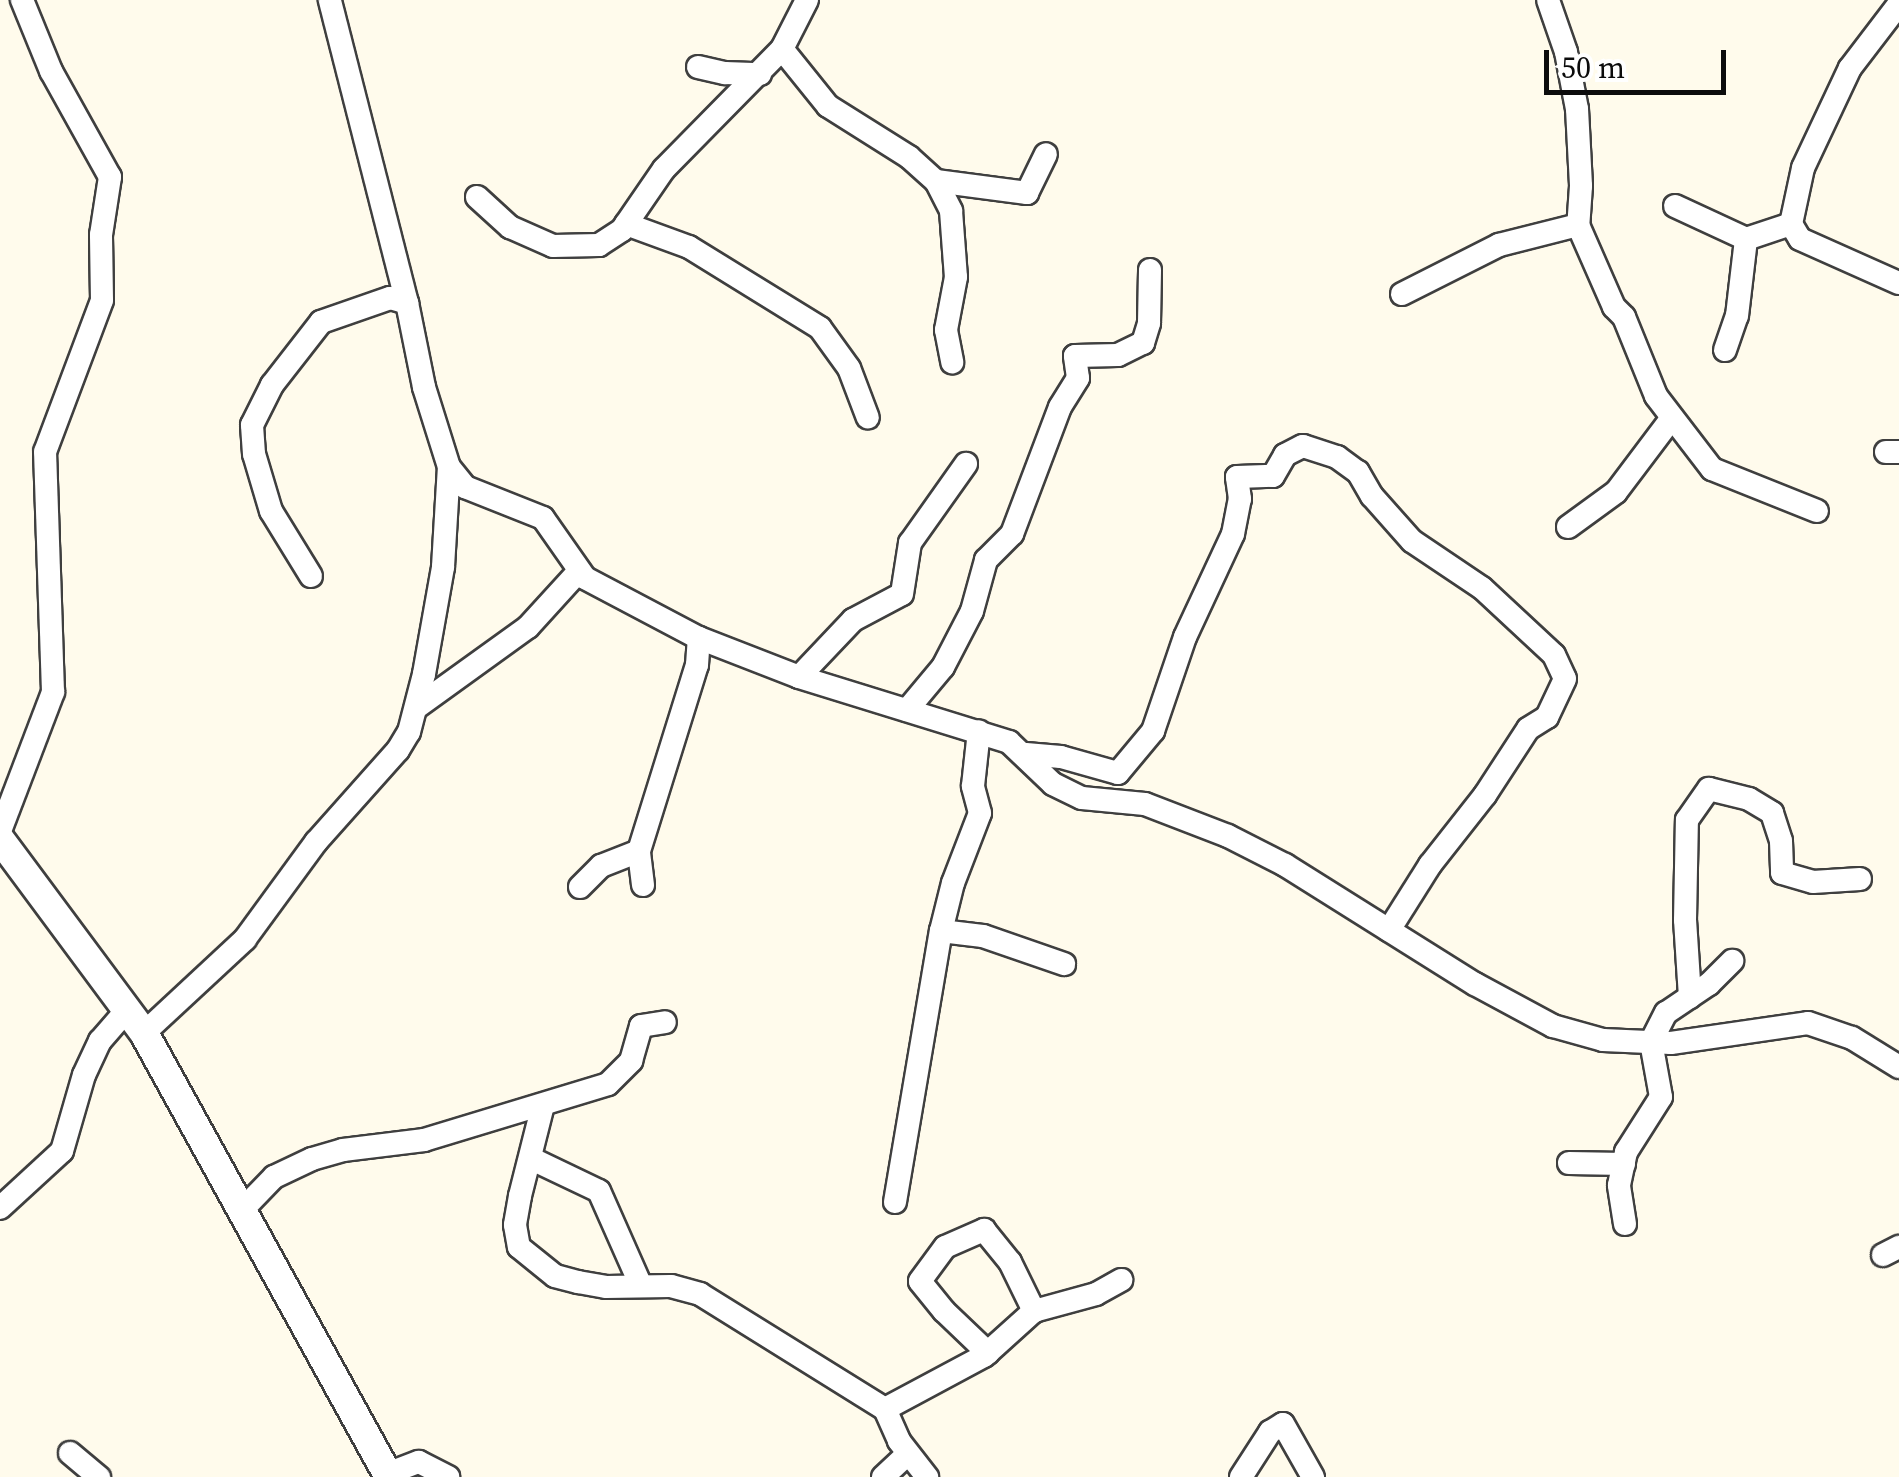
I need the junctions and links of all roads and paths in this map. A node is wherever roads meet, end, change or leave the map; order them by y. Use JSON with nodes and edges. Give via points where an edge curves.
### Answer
{"nodes":[{"id":1,"x":22,"y":0,"type":"edge"},
{"id":2,"x":330,"y":0,"type":"edge"},
{"id":3,"x":807,"y":0,"type":"edge"},
{"id":4,"x":1548,"y":0,"type":"edge"},
{"id":5,"x":1899,"y":4,"type":"edge"},
{"id":6,"x":782,"y":48,"type":"junction"},
{"id":7,"x":698,"y":67,"type":"dead end"},
{"id":8,"x":760,"y":74,"type":"junction"},
{"id":9,"x":1046,"y":154,"type":"dead end"},
{"id":10,"x":936,"y":182,"type":"junction"},
{"id":11,"x":477,"y":197,"type":"dead end"},
{"id":12,"x":1675,"y":206,"type":"dead end"},
{"id":13,"x":626,"y":224,"type":"junction"},
{"id":14,"x":1791,"y":224,"type":"junction"},
{"id":15,"x":1578,"y":225,"type":"junction"},
{"id":16,"x":1746,"y":239,"type":"junction"},
{"id":17,"x":1150,"y":270,"type":"dead end"},
{"id":18,"x":1899,"y":283,"type":"edge"},
{"id":19,"x":1402,"y":294,"type":"dead end"},
{"id":20,"x":407,"y":303,"type":"junction"},
{"id":21,"x":1725,"y":350,"type":"dead end"},
{"id":22,"x":952,"y":362,"type":"dead end"},
{"id":23,"x":868,"y":418,"type":"dead end"},
{"id":24,"x":1671,"y":419,"type":"junction"},
{"id":25,"x":966,"y":464,"type":"dead end"},
{"id":26,"x":449,"y":467,"type":"junction"},
{"id":27,"x":1817,"y":511,"type":"dead end"},
{"id":28,"x":1568,"y":527,"type":"dead end"},
{"id":29,"x":579,"y":571,"type":"junction"},
{"id":30,"x":311,"y":576,"type":"dead end"},
{"id":31,"x":699,"y":638,"type":"junction"},
{"id":32,"x":799,"y":677,"type":"junction"},
{"id":33,"x":417,"y":707,"type":"junction"},
{"id":34,"x":906,"y":710,"type":"junction"},
{"id":35,"x":979,"y":731,"type":"junction"},
{"id":36,"x":1026,"y":754,"type":"junction"},
{"id":37,"x":0,"y":835,"type":"edge"},
{"id":38,"x":639,"y":851,"type":"junction"},
{"id":39,"x":1860,"y":879,"type":"dead end"},
{"id":40,"x":643,"y":884,"type":"dead end"},
{"id":41,"x":580,"y":887,"type":"dead end"},
{"id":42,"x":1389,"y":930,"type":"junction"},
{"id":43,"x":941,"y":931,"type":"junction"},
{"id":44,"x":1732,"y":962,"type":"dead end"},
{"id":45,"x":1064,"y":964,"type":"dead end"},
{"id":46,"x":1690,"y":997,"type":"junction"},
{"id":47,"x":135,"y":1022,"type":"junction"},
{"id":48,"x":665,"y":1022,"type":"dead end"},
{"id":49,"x":1651,"y":1042,"type":"junction"},
{"id":50,"x":1899,"y":1067,"type":"edge"},
{"id":51,"x":544,"y":1105,"type":"junction"},
{"id":52,"x":532,"y":1159,"type":"junction"},
{"id":53,"x":1569,"y":1163,"type":"dead end"},
{"id":54,"x":1624,"y":1164,"type":"junction"},
{"id":55,"x":896,"y":1202,"type":"dead end"},
{"id":56,"x":0,"y":1208,"type":"edge"},
{"id":57,"x":244,"y":1208,"type":"junction"},
{"id":58,"x":1625,"y":1224,"type":"dead end"},
{"id":59,"x":1120,"y":1280,"type":"dead end"},
{"id":60,"x":641,"y":1286,"type":"junction"},
{"id":61,"x":1034,"y":1311,"type":"junction"},
{"id":62,"x":988,"y":1353,"type":"junction"},
{"id":63,"x":886,"y":1409,"type":"junction"},
{"id":64,"x":70,"y":1453,"type":"dead end"},
{"id":65,"x":908,"y":1454,"type":"junction"},
{"id":66,"x":388,"y":1476,"type":"edge"},
{"id":67,"x":99,"y":1477,"type":"edge"},
{"id":68,"x":448,"y":1477,"type":"edge"},
{"id":69,"x":883,"y":1477,"type":"edge"},
{"id":70,"x":928,"y":1477,"type":"edge"},
{"id":71,"x":1241,"y":1477,"type":"edge"},
{"id":72,"x":1313,"y":1477,"type":"edge"}],
"edges":[{"from":1,"to":37,"type":"street","via":[[51,71],[110,177],[101,235],[102,300],[45,452],[53,692]]},
{"from":2,"to":20,"type":"street"},
{"from":3,"to":6,"type":"street"},
{"from":4,"to":15,"type":"street","via":[[1576,109]]},
{"from":5,"to":14,"type":"street","via":[[1850,68],[1802,168]]},
{"from":6,"to":8,"type":"street"},
{"from":6,"to":10,"type":"street","via":[[828,106]]},
{"from":7,"to":8,"type":"street"},
{"from":8,"to":13,"type":"street","via":[[664,169]]},
{"from":9,"to":10,"type":"street","via":[[1027,193]]},
{"from":10,"to":22,"type":"street","via":[[951,211],[956,278],[946,330]]},
{"from":11,"to":13,"type":"street","via":[[510,227],[553,246],[599,245]]},
{"from":12,"to":16,"type":"street"},
{"from":13,"to":23,"type":"street","via":[[690,248],[820,328],[849,368]]},
{"from":14,"to":16,"type":"street"},
{"from":14,"to":18,"type":"street","via":[[1800,239]]},
{"from":15,"to":19,"type":"street","via":[[1500,244]]},
{"from":15,"to":24,"type":"street"},
{"from":16,"to":21,"type":"street","via":[[1737,316]]},
{"from":17,"to":34,"type":"street","via":[[1142,344],[1118,355],[1075,356],[1078,378],[1060,406],[1012,534],[986,560],[972,611],[943,667]]},
{"from":20,"to":26,"type":"street"},
{"from":20,"to":30,"type":"street","via":[[390,298],[321,322],[272,386],[252,426],[270,511]]},
{"from":24,"to":27,"type":"street","via":[[1712,469]]},
{"from":24,"to":28,"type":"street","via":[[1616,492]]},
{"from":25,"to":32,"type":"street","via":[[910,543],[902,594],[852,620]]},
{"from":26,"to":29,"type":"street","via":[[464,486],[543,518]]},
{"from":26,"to":33,"type":"street","via":[[442,568]]},
{"from":29,"to":31,"type":"street"},
{"from":29,"to":33,"type":"street","via":[[528,628]]},
{"from":31,"to":32,"type":"street"},
{"from":31,"to":38,"type":"street","via":[[697,664]]},
{"from":32,"to":34,"type":"street"},
{"from":33,"to":47,"type":"street","via":[[398,750],[316,842],[245,939]]},
{"from":34,"to":35,"type":"street"},
{"from":35,"to":36,"type":"street"},
{"from":35,"to":43,"type":"street","via":[[973,786],[980,813]]},
{"from":36,"to":42,"type":"street","via":[[1053,784],[1082,798],[1145,804],[1228,836]]},
{"from":36,"to":42,"type":"street","via":[[1118,772],[1153,731],[1184,638],[1234,534],[1237,477],[1273,476],[1285,454],[1303,446],[1337,457],[1358,472],[1412,541],[1482,588],[1554,654],[1566,679],[1547,717],[1528,729]]},
{"from":37,"to":47,"type":"street"},
{"from":38,"to":40,"type":"street"},
{"from":38,"to":41,"type":"street","via":[[601,866]]},
{"from":39,"to":46,"type":"street","via":[[1813,882],[1782,873],[1772,813],[1709,788],[1687,820]]},
{"from":42,"to":49,"type":"street","via":[[1553,1026],[1604,1040]]},
{"from":43,"to":45,"type":"street","via":[[982,936]]},
{"from":43,"to":55,"type":"street"},
{"from":44,"to":46,"type":"street"},
{"from":46,"to":49,"type":"street","via":[[1666,1013]]},
{"from":47,"to":56,"type":"street","via":[[100,1042],[62,1151]]},
{"from":47,"to":57,"type":"street"},
{"from":48,"to":51,"type":"street","via":[[641,1026],[631,1061],[608,1084]]},
{"from":49,"to":50,"type":"street","via":[[1808,1023],[1852,1038]]},
{"from":49,"to":54,"type":"street","via":[[1661,1096]]},
{"from":51,"to":52,"type":"street"},
{"from":51,"to":57,"type":"street","via":[[424,1140],[312,1158],[274,1178]]},
{"from":52,"to":60,"type":"street","via":[[600,1191]]},
{"from":52,"to":60,"type":"street","via":[[515,1224],[519,1248],[555,1276],[606,1287]]},
{"from":53,"to":54,"type":"street"},
{"from":54,"to":58,"type":"street","via":[[1619,1185]]},
{"from":57,"to":66,"type":"street"},
{"from":59,"to":61,"type":"street","via":[[1096,1294]]},
{"from":60,"to":63,"type":"street","via":[[700,1294]]},
{"from":61,"to":62,"type":"street"},
{"from":61,"to":62,"type":"street","via":[[1010,1262],[984,1230],[945,1247],[920,1280]]},
{"from":62,"to":63,"type":"street"},
{"from":63,"to":65,"type":"street"},
{"from":64,"to":67,"type":"street"},
{"from":65,"to":69,"type":"street"},
{"from":65,"to":70,"type":"street"},
{"from":66,"to":68,"type":"street","via":[[419,1462]]},
{"from":71,"to":72,"type":"street","via":[[1270,1432],[1283,1424]]}]}
